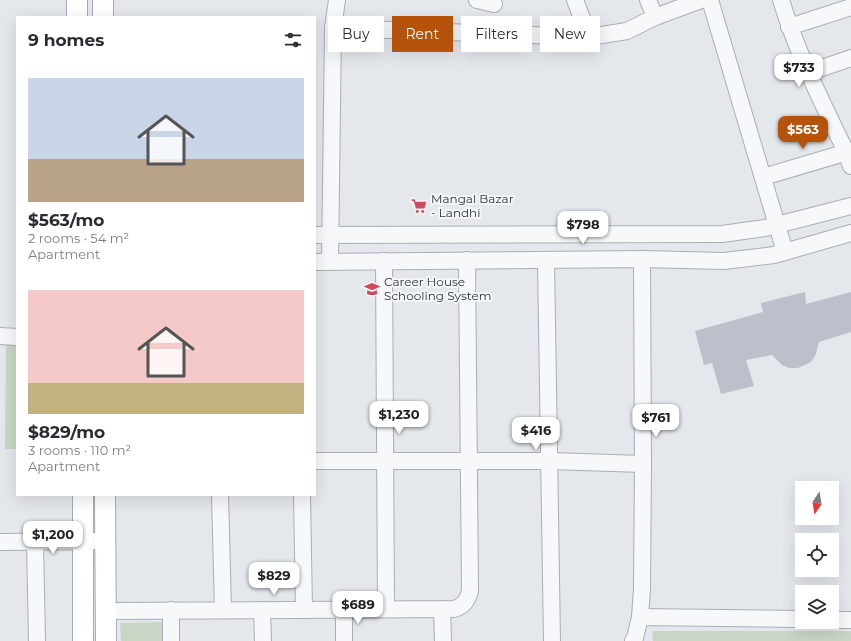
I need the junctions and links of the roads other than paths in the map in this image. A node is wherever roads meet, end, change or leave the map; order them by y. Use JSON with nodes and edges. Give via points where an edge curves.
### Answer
{"nodes":[{"id":1,"x":77,"y":0,"type":"edge"},
{"id":2,"x":103,"y":0,"type":"edge"},
{"id":3,"x":337,"y":0,"type":"edge"},
{"id":4,"x":477,"y":0,"type":"edge"},
{"id":5,"x":575,"y":0,"type":"edge"},
{"id":6,"x":648,"y":0,"type":"edge"},
{"id":7,"x":701,"y":0,"type":"edge"},
{"id":8,"x":710,"y":0,"type":"edge"},
{"id":9,"x":781,"y":0,"type":"edge"},
{"id":10,"x":494,"y":4,"type":"dead end"},
{"id":11,"x":851,"y":7,"type":"edge"},
{"id":12,"x":77,"y":16,"type":"edge"},
{"id":13,"x":103,"y":16,"type":"edge"},
{"id":14,"x":335,"y":16,"type":"edge"},
{"id":15,"x":581,"y":16,"type":"edge"},
{"id":16,"x":655,"y":17,"type":"junction"},
{"id":17,"x":789,"y":27,"type":"junction"},
{"id":18,"x":384,"y":30,"type":"edge"},
{"id":19,"x":540,"y":34,"type":"edge"},
{"id":20,"x":600,"y":35,"type":"edge"},
{"id":21,"x":332,"y":52,"type":"edge"},
{"id":22,"x":851,"y":58,"type":"edge"},
{"id":23,"x":807,"y":73,"type":"junction"},
{"id":24,"x":849,"y":156,"type":"edge"},
{"id":25,"x":763,"y":177,"type":"junction"},
{"id":26,"x":851,"y":206,"type":"edge"},
{"id":27,"x":776,"y":225,"type":"junction"},
{"id":28,"x":851,"y":233,"type":"edge"},
{"id":29,"x":322,"y":235,"type":"edge"},
{"id":30,"x":785,"y":252,"type":"junction"},
{"id":31,"x":642,"y":259,"type":"junction"},
{"id":32,"x":467,"y":260,"type":"junction"},
{"id":33,"x":546,"y":260,"type":"junction"},
{"id":34,"x":384,"y":261,"type":"junction"},
{"id":35,"x":323,"y":262,"type":"edge"},
{"id":36,"x":0,"y":336,"type":"edge"},
{"id":37,"x":16,"y":336,"type":"edge"},
{"id":38,"x":316,"y":461,"type":"edge"},
{"id":39,"x":385,"y":461,"type":"junction"},
{"id":40,"x":469,"y":461,"type":"junction"},
{"id":41,"x":550,"y":461,"type":"junction"},
{"id":42,"x":642,"y":464,"type":"junction"},
{"id":43,"x":83,"y":496,"type":"edge"},
{"id":44,"x":105,"y":496,"type":"edge"},
{"id":45,"x":220,"y":496,"type":"edge"},
{"id":46,"x":302,"y":496,"type":"edge"},
{"id":47,"x":83,"y":541,"type":"junction"},
{"id":48,"x":105,"y":541,"type":"junction"},
{"id":49,"x":0,"y":542,"type":"edge"},
{"id":50,"x":35,"y":542,"type":"junction"},
{"id":51,"x":344,"y":609,"type":"junction"},
{"id":52,"x":386,"y":609,"type":"junction"},
{"id":53,"x":442,"y":609,"type":"junction"},
{"id":54,"x":171,"y":610,"type":"junction"},
{"id":55,"x":223,"y":610,"type":"junction"},
{"id":56,"x":262,"y":610,"type":"junction"},
{"id":57,"x":304,"y":610,"type":"junction"},
{"id":58,"x":106,"y":611,"type":"junction"},
{"id":59,"x":640,"y":617,"type":"junction"},
{"id":60,"x":795,"y":619,"type":"edge"},
{"id":61,"x":839,"y":620,"type":"edge"},
{"id":62,"x":851,"y":620,"type":"edge"},
{"id":63,"x":37,"y":641,"type":"edge"},
{"id":64,"x":83,"y":641,"type":"edge"},
{"id":65,"x":106,"y":641,"type":"edge"},
{"id":66,"x":171,"y":641,"type":"edge"},
{"id":67,"x":263,"y":641,"type":"edge"},
{"id":68,"x":344,"y":641,"type":"edge"},
{"id":69,"x":442,"y":641,"type":"edge"},
{"id":70,"x":552,"y":641,"type":"edge"},
{"id":71,"x":633,"y":641,"type":"edge"}],
"edges":[{"from":1,"to":12,"type":"main road"},
{"from":2,"to":13,"type":"main road"},
{"from":3,"to":14,"type":"street"},
{"from":4,"to":10,"type":"street"},
{"from":5,"to":15,"type":"street"},
{"from":6,"to":16,"type":"street"},
{"from":7,"to":16,"type":"street"},
{"from":8,"to":25,"type":"street"},
{"from":9,"to":17,"type":"street"},
{"from":11,"to":17,"type":"street"},
{"from":16,"to":20,"type":"street","via":[[627,31]]},
{"from":17,"to":23,"type":"street"},
{"from":18,"to":19,"type":"street"},
{"from":21,"to":29,"type":"street"},
{"from":22,"to":23,"type":"street"},
{"from":23,"to":24,"type":"street"},
{"from":24,"to":25,"type":"street"},
{"from":25,"to":27,"type":"street"},
{"from":26,"to":27,"type":"street"},
{"from":27,"to":29,"type":"street","via":[[722,234]]},
{"from":27,"to":30,"type":"street"},
{"from":28,"to":30,"type":"street"},
{"from":29,"to":35,"type":"street"},
{"from":30,"to":31,"type":"street","via":[[724,261]]},
{"from":31,"to":33,"type":"street"},
{"from":31,"to":42,"type":"street"},
{"from":32,"to":33,"type":"street"},
{"from":32,"to":34,"type":"street"},
{"from":32,"to":40,"type":"street"},
{"from":33,"to":41,"type":"street"},
{"from":34,"to":35,"type":"street"},
{"from":34,"to":39,"type":"street"},
{"from":36,"to":37,"type":"street"},
{"from":38,"to":39,"type":"street"},
{"from":39,"to":40,"type":"street"},
{"from":39,"to":52,"type":"street"},
{"from":40,"to":41,"type":"street"},
{"from":40,"to":53,"type":"street","via":[[470,591],[463,606]]},
{"from":41,"to":42,"type":"street"},
{"from":41,"to":70,"type":"street"},
{"from":42,"to":59,"type":"street"},
{"from":43,"to":47,"type":"main road"},
{"from":44,"to":48,"type":"main road"},
{"from":45,"to":55,"type":"street"},
{"from":46,"to":57,"type":"street"},
{"from":47,"to":48,"type":"street"},
{"from":47,"to":50,"type":"street"},
{"from":47,"to":64,"type":"main road"},
{"from":48,"to":58,"type":"main road"},
{"from":49,"to":50,"type":"street"},
{"from":50,"to":63,"type":"street"},
{"from":51,"to":52,"type":"street"},
{"from":51,"to":57,"type":"street"},
{"from":51,"to":68,"type":"street"},
{"from":52,"to":53,"type":"street"},
{"from":53,"to":69,"type":"street"},
{"from":54,"to":55,"type":"street"},
{"from":54,"to":58,"type":"street"},
{"from":54,"to":66,"type":"street"},
{"from":55,"to":56,"type":"street"},
{"from":56,"to":57,"type":"street"},
{"from":56,"to":67,"type":"street"},
{"from":58,"to":65,"type":"main road"},
{"from":59,"to":60,"type":"street"},
{"from":59,"to":71,"type":"street"},
{"from":61,"to":62,"type":"street"}]}
